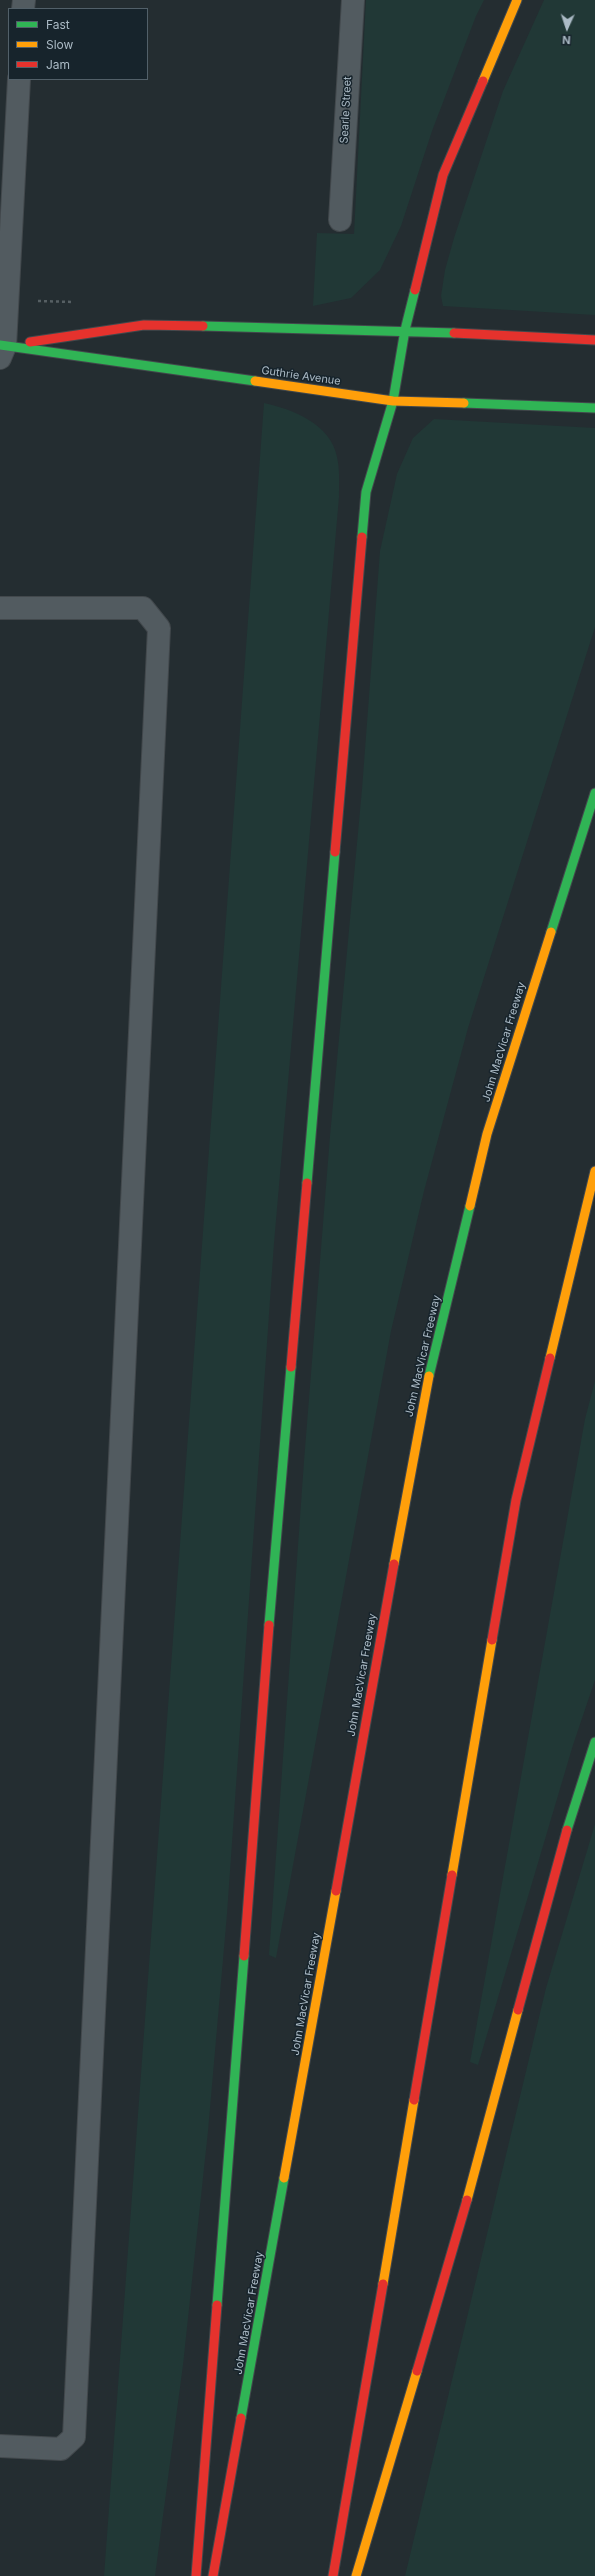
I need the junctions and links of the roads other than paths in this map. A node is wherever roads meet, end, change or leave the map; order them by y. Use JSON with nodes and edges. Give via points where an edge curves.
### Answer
{"nodes":[{"id":1,"x":353,"y":0,"type":"edge"},
{"id":2,"x":517,"y":0,"type":"edge"},
{"id":3,"x":19,"y":80,"type":"edge"},
{"id":4,"x":340,"y":220,"type":"dead end"},
{"id":5,"x":405,"y":330,"type":"junction"},
{"id":6,"x":595,"y":340,"type":"edge"},
{"id":7,"x":2,"y":350,"type":"edge"},
{"id":8,"x":393,"y":401,"type":"junction"},
{"id":9,"x":595,"y":408,"type":"edge"},
{"id":10,"x":0,"y":608,"type":"edge"},
{"id":11,"x":595,"y":793,"type":"edge"},
{"id":12,"x":595,"y":1171,"type":"edge"},
{"id":13,"x":595,"y":1742,"type":"edge"},
{"id":14,"x":0,"y":2446,"type":"edge"},
{"id":15,"x":196,"y":2576,"type":"edge"},
{"id":16,"x":213,"y":2576,"type":"edge"},
{"id":17,"x":333,"y":2576,"type":"edge"},
{"id":18,"x":356,"y":2576,"type":"edge"}],
"edges":[{"from":1,"to":4,"type":"street","name":"Searle Street"},
{"from":2,"to":5,"type":"main road","via":[[443,175]]},
{"from":3,"to":7,"type":"street"},
{"from":5,"to":6,"type":"main road"},
{"from":5,"to":7,"type":"main road","via":[[144,325]]},
{"from":5,"to":8,"type":"main road"},
{"from":7,"to":8,"type":"main road","name":"Guthrie Avenue"},
{"from":8,"to":9,"type":"main road","name":"Guthrie Avenue"},
{"from":8,"to":15,"type":"main road","via":[[366,492],[274,1562]]},
{"from":10,"to":14,"type":"street","via":[[143,608],[159,628],[74,2437],[61,2449]]},
{"from":11,"to":16,"type":"main road","name":"John MacVicar Freeway","via":[[487,1134],[425,1392]]},
{"from":12,"to":17,"type":"main road","via":[[516,1500]]},
{"from":13,"to":18,"type":"main road","via":[[560,1852],[467,2201]]}]}
